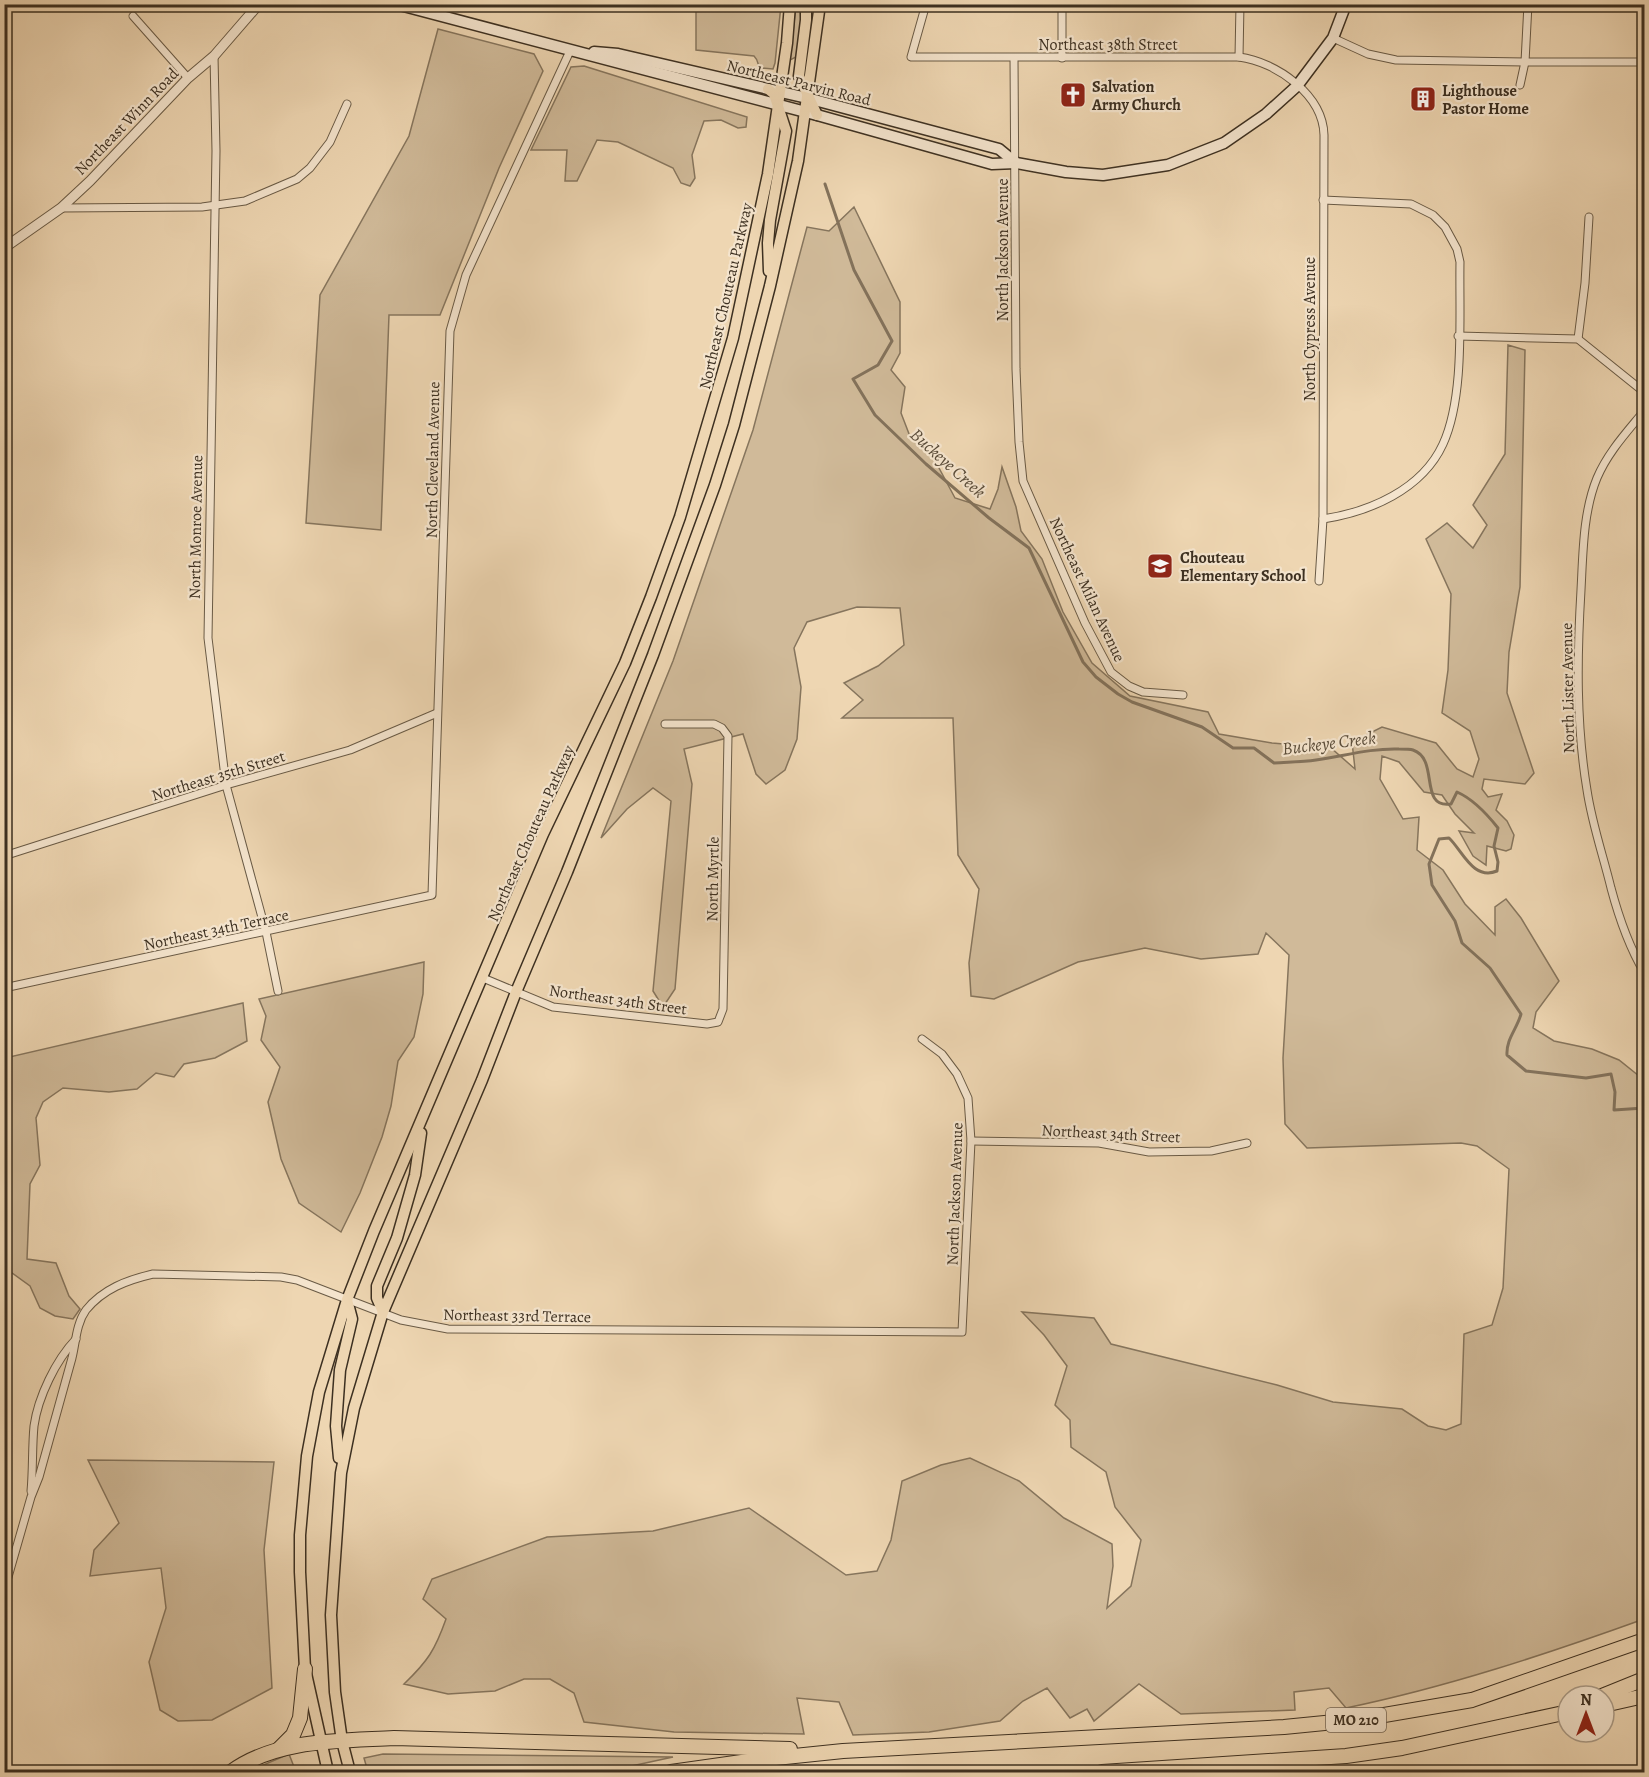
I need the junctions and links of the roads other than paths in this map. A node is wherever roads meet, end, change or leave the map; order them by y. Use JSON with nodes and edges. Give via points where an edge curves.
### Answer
{"nodes":[{"id":1,"x":259,"y":4,"type":"edge"},
{"id":2,"x":396,"y":4,"type":"edge"},
{"id":3,"x":790,"y":4,"type":"edge"},
{"id":4,"x":806,"y":4,"type":"edge"},
{"id":5,"x":820,"y":4,"type":"edge"},
{"id":6,"x":926,"y":4,"type":"edge"},
{"id":7,"x":1062,"y":4,"type":"edge"},
{"id":8,"x":1240,"y":4,"type":"edge"},
{"id":9,"x":1346,"y":4,"type":"edge"},
{"id":10,"x":1528,"y":4,"type":"edge"},
{"id":11,"x":436,"y":10,"type":"edge"},
{"id":12,"x":133,"y":16,"type":"dead end"},
{"id":13,"x":1333,"y":38,"type":"junction"},
{"id":14,"x":570,"y":51,"type":"junction"},
{"id":15,"x":214,"y":56,"type":"junction"},
{"id":16,"x":1239,"y":57,"type":"junction"},
{"id":17,"x":1014,"y":58,"type":"junction"},
{"id":18,"x":1062,"y":58,"type":"junction"},
{"id":19,"x":1525,"y":62,"type":"junction"},
{"id":20,"x":1644,"y":62,"type":"edge"},
{"id":21,"x":188,"y":78,"type":"junction"},
{"id":22,"x":1520,"y":85,"type":"dead end"},
{"id":23,"x":1297,"y":86,"type":"junction"},
{"id":24,"x":768,"y":89,"type":"junction"},
{"id":25,"x":780,"y":92,"type":"junction"},
{"id":26,"x":807,"y":98,"type":"junction"},
{"id":27,"x":347,"y":104,"type":"dead end"},
{"id":28,"x":778,"y":105,"type":"junction"},
{"id":29,"x":811,"y":114,"type":"junction"},
{"id":30,"x":1016,"y":163,"type":"junction"},
{"id":31,"x":1323,"y":200,"type":"junction"},
{"id":32,"x":215,"y":207,"type":"junction"},
{"id":33,"x":61,"y":208,"type":"junction"},
{"id":34,"x":1589,"y":217,"type":"dead end"},
{"id":35,"x":4,"y":248,"type":"edge"},
{"id":36,"x":770,"y":286,"type":"junction"},
{"id":37,"x":1458,"y":336,"type":"junction"},
{"id":38,"x":1578,"y":339,"type":"junction"},
{"id":39,"x":1644,"y":392,"type":"edge"},
{"id":40,"x":1644,"y":411,"type":"edge"},
{"id":41,"x":1019,"y":442,"type":"joint"},
{"id":42,"x":1323,"y":519,"type":"junction"},
{"id":43,"x":1319,"y":581,"type":"dead end"},
{"id":44,"x":1184,"y":695,"type":"dead end"},
{"id":45,"x":437,"y":713,"type":"junction"},
{"id":46,"x":665,"y":724,"type":"dead end"},
{"id":47,"x":226,"y":785,"type":"junction"},
{"id":48,"x":4,"y":856,"type":"edge"},
{"id":49,"x":432,"y":895,"type":"joint"},
{"id":50,"x":267,"y":932,"type":"junction"},
{"id":51,"x":1644,"y":972,"type":"edge"},
{"id":52,"x":483,"y":978,"type":"junction"},
{"id":53,"x":4,"y":988,"type":"edge"},
{"id":54,"x":278,"y":991,"type":"dead end"},
{"id":55,"x":516,"y":992,"type":"junction"},
{"id":56,"x":718,"y":1022,"type":"joint"},
{"id":57,"x":922,"y":1039,"type":"dead end"},
{"id":58,"x":423,"y":1118,"type":"junction"},
{"id":59,"x":971,"y":1141,"type":"junction"},
{"id":60,"x":1247,"y":1143,"type":"dead end"},
{"id":61,"x":347,"y":1300,"type":"junction"},
{"id":62,"x":383,"y":1312,"type":"junction"},
{"id":63,"x":962,"y":1332,"type":"joint"},
{"id":64,"x":76,"y":1339,"type":"junction"},
{"id":65,"x":341,"y":1473,"type":"junction"},
{"id":66,"x":31,"y":1497,"type":"junction"},
{"id":67,"x":4,"y":1591,"type":"edge"},
{"id":68,"x":1644,"y":1640,"type":"edge"},
{"id":69,"x":305,"y":1669,"type":"junction"},
{"id":70,"x":1644,"y":1679,"type":"edge"},
{"id":71,"x":1616,"y":1690,"type":"edge"},
{"id":72,"x":1644,"y":1696,"type":"edge"},
{"id":73,"x":1616,"y":1702,"type":"edge"},
{"id":74,"x":1556,"y":1714,"type":"edge"},
{"id":75,"x":342,"y":1741,"type":"junction"},
{"id":76,"x":321,"y":1743,"type":"junction"},
{"id":77,"x":279,"y":1749,"type":"junction"},
{"id":78,"x":843,"y":1751,"type":"junction"},
{"id":79,"x":231,"y":1773,"type":"edge"},
{"id":80,"x":328,"y":1773,"type":"edge"},
{"id":81,"x":350,"y":1773,"type":"edge"},
{"id":82,"x":671,"y":1773,"type":"edge"},
{"id":83,"x":1102,"y":1773,"type":"edge"}],
"edges":[{"from":1,"to":15,"type":"street","name":"Northeast Winn Road"},
{"from":2,"to":11,"type":"main road","name":"Northeast Parvin Road"},
{"from":3,"to":25,"type":"main road","name":"Northeast Chouteau Parkway"},
{"from":4,"to":26,"type":"main road","via":[[799,76]]},
{"from":5,"to":26,"type":"main road"},
{"from":6,"to":17,"type":"street","name":"Northeast 38th Street","via":[[911,57]]},
{"from":7,"to":18,"type":"street"},
{"from":8,"to":16,"type":"street"},
{"from":9,"to":13,"type":"main road","name":"Northeast Parvin Road"},
{"from":10,"to":19,"type":"street"},
{"from":11,"to":14,"type":"main road","name":"Northeast Parvin Road"},
{"from":12,"to":21,"type":"street"},
{"from":13,"to":19,"type":"street","via":[[1387,58]]},
{"from":13,"to":23,"type":"main road","name":"Northeast Parvin Road"},
{"from":14,"to":24,"type":"main road","name":"Northeast Parvin Road","via":[[618,54]]},
{"from":14,"to":28,"type":"main road","name":"Northeast Parvin Road"},
{"from":14,"to":45,"type":"street","name":"North Cleveland Avenue","via":[[466,275],[450,331]]},
{"from":15,"to":21,"type":"street","name":"Northeast Winn Road"},
{"from":15,"to":32,"type":"street","name":"North Monroe Avenue"},
{"from":16,"to":18,"type":"street","name":"Northeast 38th Street"},
{"from":16,"to":23,"type":"street","name":"Northeast 38th Street","via":[[1271,66]]},
{"from":17,"to":18,"type":"street","name":"Northeast 38th Street"},
{"from":17,"to":30,"type":"street","name":"North Jackson Avenue"},
{"from":19,"to":20,"type":"street"},
{"from":19,"to":22,"type":"street"},
{"from":21,"to":33,"type":"street","name":"Northeast Winn Road"},
{"from":23,"to":30,"type":"main road","name":"Northeast Parvin Road","via":[[1224,143],[1168,165],[1103,175]]},
{"from":23,"to":31,"type":"street","name":"North Cypress Avenue","via":[[1314,104],[1323,122]]},
{"from":24,"to":25,"type":"main road","name":"Northeast Parvin Road"},
{"from":24,"to":28,"type":"main road"},
{"from":25,"to":26,"type":"main road","name":"Northeast Parvin Road"},
{"from":25,"to":28,"type":"main road","name":"Northeast Chouteau Parkway"},
{"from":26,"to":29,"type":"main road"},
{"from":26,"to":30,"type":"main road","name":"Northeast Parvin Road","via":[[999,149]]},
{"from":27,"to":32,"type":"street","via":[[330,142],[297,179],[245,201]]},
{"from":28,"to":29,"type":"main road","name":"Northeast Parvin Road"},
{"from":28,"to":36,"type":"main road","via":[[786,131],[768,243]]},
{"from":28,"to":52,"type":"main road","name":"Northeast Chouteau Parkway","via":[[734,338],[680,517],[625,663],[543,834]]},
{"from":29,"to":30,"type":"main road","name":"Northeast Parvin Road","via":[[992,164]]},
{"from":29,"to":36,"type":"main road"},
{"from":30,"to":41,"type":"street","name":"North Jackson Avenue"},
{"from":31,"to":37,"type":"street","via":[[1411,204],[1445,227],[1460,262]]},
{"from":31,"to":42,"type":"street","name":"North Cypress Avenue"},
{"from":32,"to":33,"type":"street"},
{"from":32,"to":47,"type":"street","name":"North Monroe Avenue","via":[[207,611]]},
{"from":33,"to":35,"type":"street","name":"Northeast Winn Road"},
{"from":34,"to":38,"type":"street"},
{"from":36,"to":55,"type":"main road","via":[[734,425],[707,507],[630,714]]},
{"from":37,"to":38,"type":"street"},
{"from":37,"to":42,"type":"street","via":[[1456,396],[1442,446],[1430,464],[1389,498],[1357,512]]},
{"from":38,"to":39,"type":"street"},
{"from":40,"to":51,"type":"street","name":"North Lister Avenue","via":[[1614,448],[1592,492],[1581,576],[1578,673],[1582,758],[1594,825],[1619,918]]},
{"from":41,"to":44,"type":"street","name":"Northeast Milan Avenue","via":[[1023,481],[1111,672],[1143,692]]},
{"from":42,"to":43,"type":"street","name":"North Cypress Avenue"},
{"from":45,"to":47,"type":"street","name":"Northeast 35th Street","via":[[350,750]]},
{"from":45,"to":49,"type":"street","name":"North Cleveland Avenue"},
{"from":46,"to":56,"type":"street","name":"North Myrtle","via":[[714,724],[728,736],[723,1009]]},
{"from":47,"to":48,"type":"street","name":"Northeast 35th Street"},
{"from":47,"to":50,"type":"street","name":"North Monroe Avenue"},
{"from":49,"to":50,"type":"street","name":"Northeast 34th Terrace"},
{"from":50,"to":53,"type":"street","name":"Northeast 34th Terrace"},
{"from":50,"to":54,"type":"street","name":"North Monroe Avenue"},
{"from":52,"to":55,"type":"street","name":"Northeast 34th Street"},
{"from":52,"to":58,"type":"main road","name":"Northeast Chouteau Parkway"},
{"from":55,"to":56,"type":"street","name":"Northeast 34th Street","via":[[553,1007]]},
{"from":55,"to":62,"type":"main road"},
{"from":57,"to":59,"type":"street","name":"North Jackson Avenue","via":[[942,1054],[957,1074],[968,1098]]},
{"from":58,"to":61,"type":"main road","name":"Northeast Chouteau Parkway"},
{"from":58,"to":62,"type":"main road","via":[[415,1175],[397,1238],[377,1286]]},
{"from":59,"to":60,"type":"street","name":"Northeast 34th Street","via":[[1099,1143],[1149,1152],[1210,1151]]},
{"from":59,"to":63,"type":"street","name":"North Jackson Avenue"},
{"from":61,"to":62,"type":"street","name":"Northeast 33rd Terrace"},
{"from":61,"to":64,"type":"street","name":"Northeast 33rd Terrace","via":[[281,1277],[153,1274],[113,1287],[97,1298],[84,1313]]},
{"from":61,"to":65,"type":"main road","via":[[352,1319],[339,1370],[336,1426]]},
{"from":61,"to":69,"type":"main road","name":"Northeast Chouteau Parkway","via":[[319,1392],[307,1456],[300,1535]]},
{"from":62,"to":63,"type":"street","name":"Northeast 33rd Terrace","via":[[401,1320],[448,1329]]},
{"from":62,"to":65,"type":"main road","via":[[354,1408]]},
{"from":64,"to":66,"type":"street","name":"Northeast 33rd Terrace"},
{"from":64,"to":66,"type":"street","name":"Northeast 33rd Terrace","via":[[46,1384],[36,1420]]},
{"from":65,"to":75,"type":"main road","via":[[332,1586],[333,1661]]},
{"from":66,"to":67,"type":"street","name":"Northeast 33rd Terrace"},
{"from":68,"to":78,"type":"highway","number":"MO 210","via":[[1472,1700],[1355,1720]]},
{"from":69,"to":76,"type":"main road","name":"Northeast Chouteau Parkway"},
{"from":69,"to":77,"type":"highway","via":[[300,1718],[293,1735]]},
{"from":70,"to":71,"type":"highway"},
{"from":72,"to":73,"type":"highway"},
{"from":74,"to":83,"type":"highway","number":"MO 210","via":[[1402,1748],[1346,1756]]},
{"from":75,"to":76,"type":"highway"},
{"from":75,"to":78,"type":"highway","via":[[394,1738]]},
{"from":75,"to":81,"type":"main road"},
{"from":76,"to":77,"type":"highway"},
{"from":76,"to":80,"type":"main road","name":"Northeast Chouteau Parkway"},
{"from":77,"to":79,"type":"highway","via":[[246,1762]]},
{"from":78,"to":82,"type":"highway","number":"MO 210"}]}
